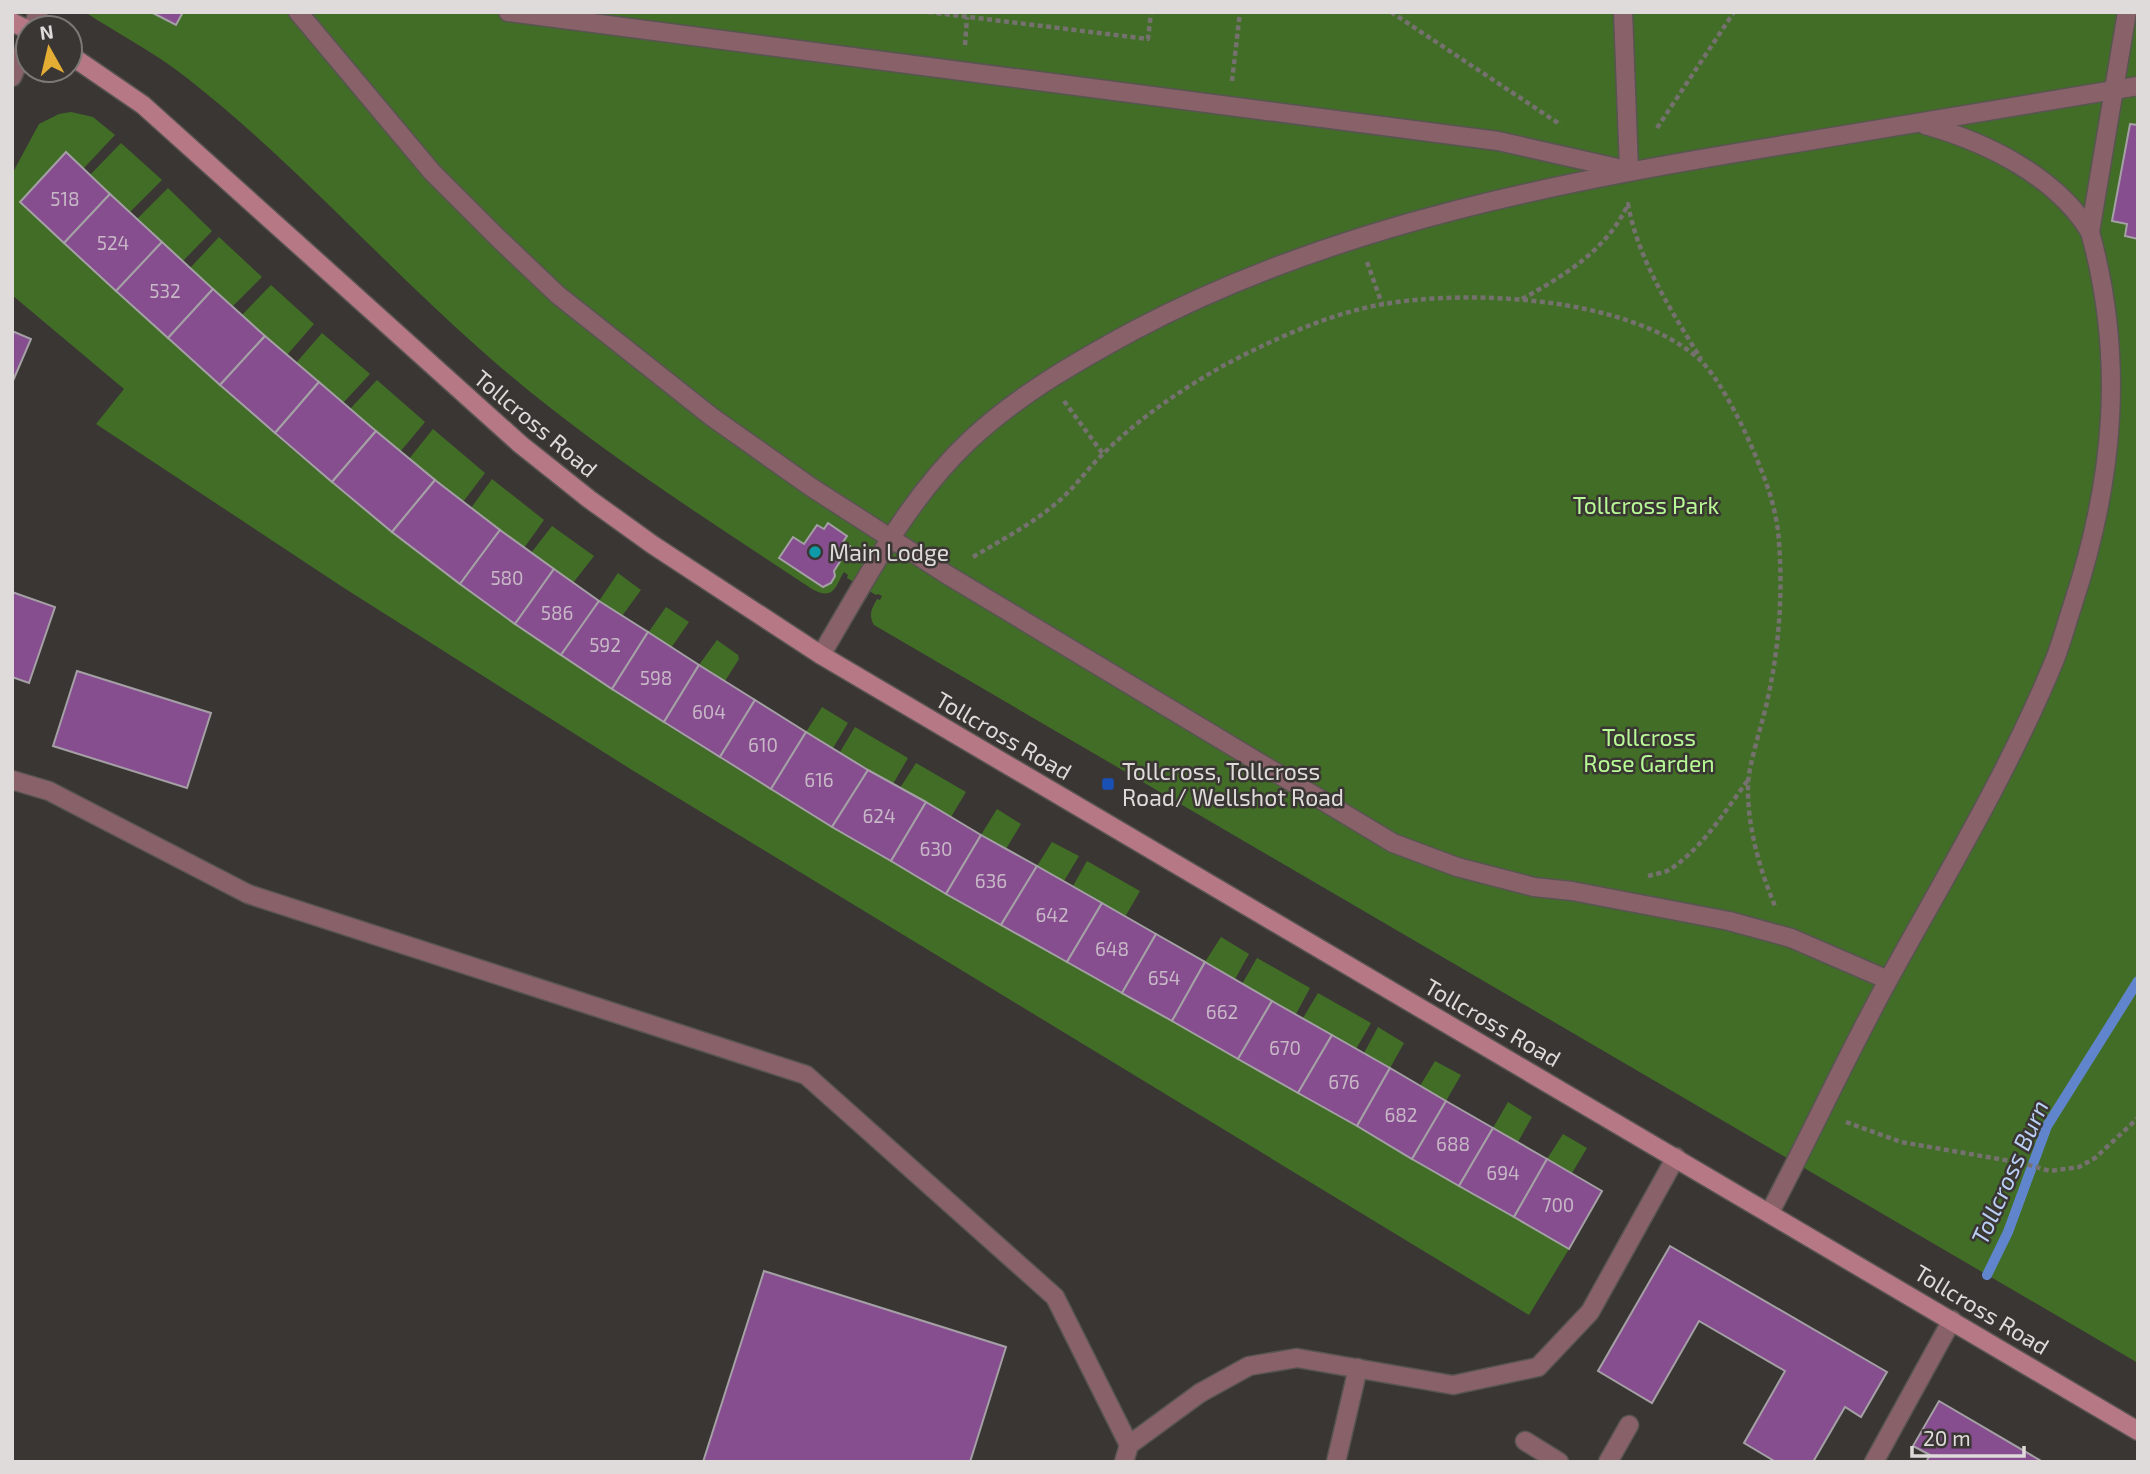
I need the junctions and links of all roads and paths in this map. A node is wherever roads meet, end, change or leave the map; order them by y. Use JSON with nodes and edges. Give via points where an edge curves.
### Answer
{"nodes":[{"id":1,"x":298,"y":12,"type":"edge"},
{"id":2,"x":508,"y":12,"type":"edge"},
{"id":3,"x":928,"y":12,"type":"edge"},
{"id":4,"x":1151,"y":12,"type":"edge"},
{"id":5,"x":1240,"y":12,"type":"edge"},
{"id":6,"x":1623,"y":12,"type":"edge"},
{"id":7,"x":1734,"y":12,"type":"edge"},
{"id":8,"x":2127,"y":12,"type":"edge"},
{"id":9,"x":1391,"y":13,"type":"edge"},
{"id":10,"x":84,"y":65,"type":"edge"},
{"id":11,"x":2138,"y":86,"type":"edge"},
{"id":12,"x":2114,"y":90,"type":"junction"},
{"id":13,"x":1230,"y":106,"type":"junction"},
{"id":14,"x":1918,"y":124,"type":"junction"},
{"id":15,"x":1561,"y":126,"type":"dead end"},
{"id":16,"x":1629,"y":170,"type":"junction"},
{"id":17,"x":2090,"y":232,"type":"junction"},
{"id":18,"x":1358,"y":237,"type":"junction"},
{"id":19,"x":1522,"y":300,"type":"junction"},
{"id":20,"x":1382,"y":304,"type":"junction"},
{"id":21,"x":1703,"y":363,"type":"junction"},
{"id":22,"x":1049,"y":379,"type":"junction"},
{"id":23,"x":1103,"y":454,"type":"junction"},
{"id":24,"x":890,"y":538,"type":"junction"},
{"id":25,"x":947,"y":574,"type":"junction"},
{"id":26,"x":821,"y":655,"type":"junction"},
{"id":27,"x":12,"y":780,"type":"edge"},
{"id":28,"x":1748,"y":780,"type":"junction"},
{"id":29,"x":1646,"y":877,"type":"dead end"},
{"id":30,"x":1791,"y":938,"type":"junction"},
{"id":31,"x":1888,"y":980,"type":"junction"},
{"id":32,"x":1822,"y":1112,"type":"junction"},
{"id":33,"x":2137,"y":1117,"type":"edge"},
{"id":34,"x":1676,"y":1157,"type":"junction"},
{"id":35,"x":1770,"y":1212,"type":"junction"},
{"id":36,"x":1952,"y":1320,"type":"junction"},
{"id":37,"x":1358,"y":1368,"type":"junction"},
{"id":38,"x":1629,"y":1425,"type":"dead end"},
{"id":39,"x":2138,"y":1431,"type":"edge"},
{"id":40,"x":1525,"y":1441,"type":"dead end"},
{"id":41,"x":1126,"y":1453,"type":"edge"},
{"id":42,"x":1336,"y":1462,"type":"edge"},
{"id":43,"x":1559,"y":1462,"type":"edge"},
{"id":44,"x":1608,"y":1462,"type":"edge"},
{"id":45,"x":1874,"y":1462,"type":"edge"}],
"edges":[{"from":1,"to":24,"type":"street","via":[[432,172],[558,295],[712,417]]},
{"from":2,"to":13,"type":"street"},
{"from":3,"to":4,"type":"path","via":[[1148,39]]},
{"from":5,"to":13,"type":"path"},
{"from":6,"to":16,"type":"street"},
{"from":7,"to":16,"type":"path"},
{"from":8,"to":12,"type":"street"},
{"from":9,"to":15,"type":"path"},
{"from":10,"to":26,"type":"street","name":"Tollcross Road","via":[[143,105],[459,392],[550,468],[653,545]]},
{"from":11,"to":12,"type":"street"},
{"from":12,"to":14,"type":"street"},
{"from":12,"to":17,"type":"street"},
{"from":13,"to":16,"type":"street","via":[[1498,141]]},
{"from":14,"to":16,"type":"street"},
{"from":14,"to":17,"type":"street","via":[[1971,141],[2024,169],[2065,200]]},
{"from":16,"to":18,"type":"street"},
{"from":17,"to":31,"type":"street","via":[[2105,304],[2112,404],[2107,466],[2082,577],[2056,658],[2018,740]]},
{"from":18,"to":20,"type":"path"},
{"from":18,"to":22,"type":"street","via":[[1206,295]]},
{"from":19,"to":20,"type":"path","via":[[1450,298]]},
{"from":19,"to":21,"type":"path","via":[[1632,322],[1673,340]]},
{"from":19,"to":21,"type":"path","via":[[1580,263],[1616,227],[1628,204],[1658,284]]},
{"from":20,"to":23,"type":"path","via":[[1306,328],[1223,366],[1158,407]]},
{"from":21,"to":28,"type":"path","via":[[1744,429],[1765,477],[1779,539],[1779,630]]},
{"from":22,"to":23,"type":"path"},
{"from":22,"to":24,"type":"street","via":[[971,439],[912,505]]},
{"from":23,"to":25,"type":"path","via":[[1063,498]]},
{"from":24,"to":25,"type":"street"},
{"from":24,"to":26,"type":"street"},
{"from":25,"to":30,"type":"street","via":[[1393,843],[1457,867],[1534,887],[1716,919]]},
{"from":26,"to":34,"type":"street","name":"Tollcross Road"},
{"from":27,"to":41,"type":"street","via":[[49,791],[248,894],[806,1075],[1055,1297]]},
{"from":28,"to":29,"type":"path","via":[[1695,848],[1667,871]]},
{"from":28,"to":30,"type":"path","via":[[1749,814],[1765,881]]},
{"from":30,"to":31,"type":"street"},
{"from":31,"to":32,"type":"street"},
{"from":32,"to":33,"type":"path","via":[[1902,1142],[2050,1171],[2078,1167],[2095,1158]]},
{"from":32,"to":35,"type":"street"},
{"from":34,"to":35,"type":"street","name":"Tollcross Road"},
{"from":34,"to":37,"type":"street","via":[[1590,1312],[1538,1367],[1453,1385]]},
{"from":35,"to":36,"type":"street","name":"Tollcross Road"},
{"from":36,"to":39,"type":"street","name":"Tollcross Road"},
{"from":36,"to":45,"type":"street"},
{"from":37,"to":41,"type":"street","via":[[1297,1358],[1250,1366],[1200,1393]]},
{"from":37,"to":42,"type":"street"},
{"from":38,"to":44,"type":"street"},
{"from":40,"to":43,"type":"street"}]}
